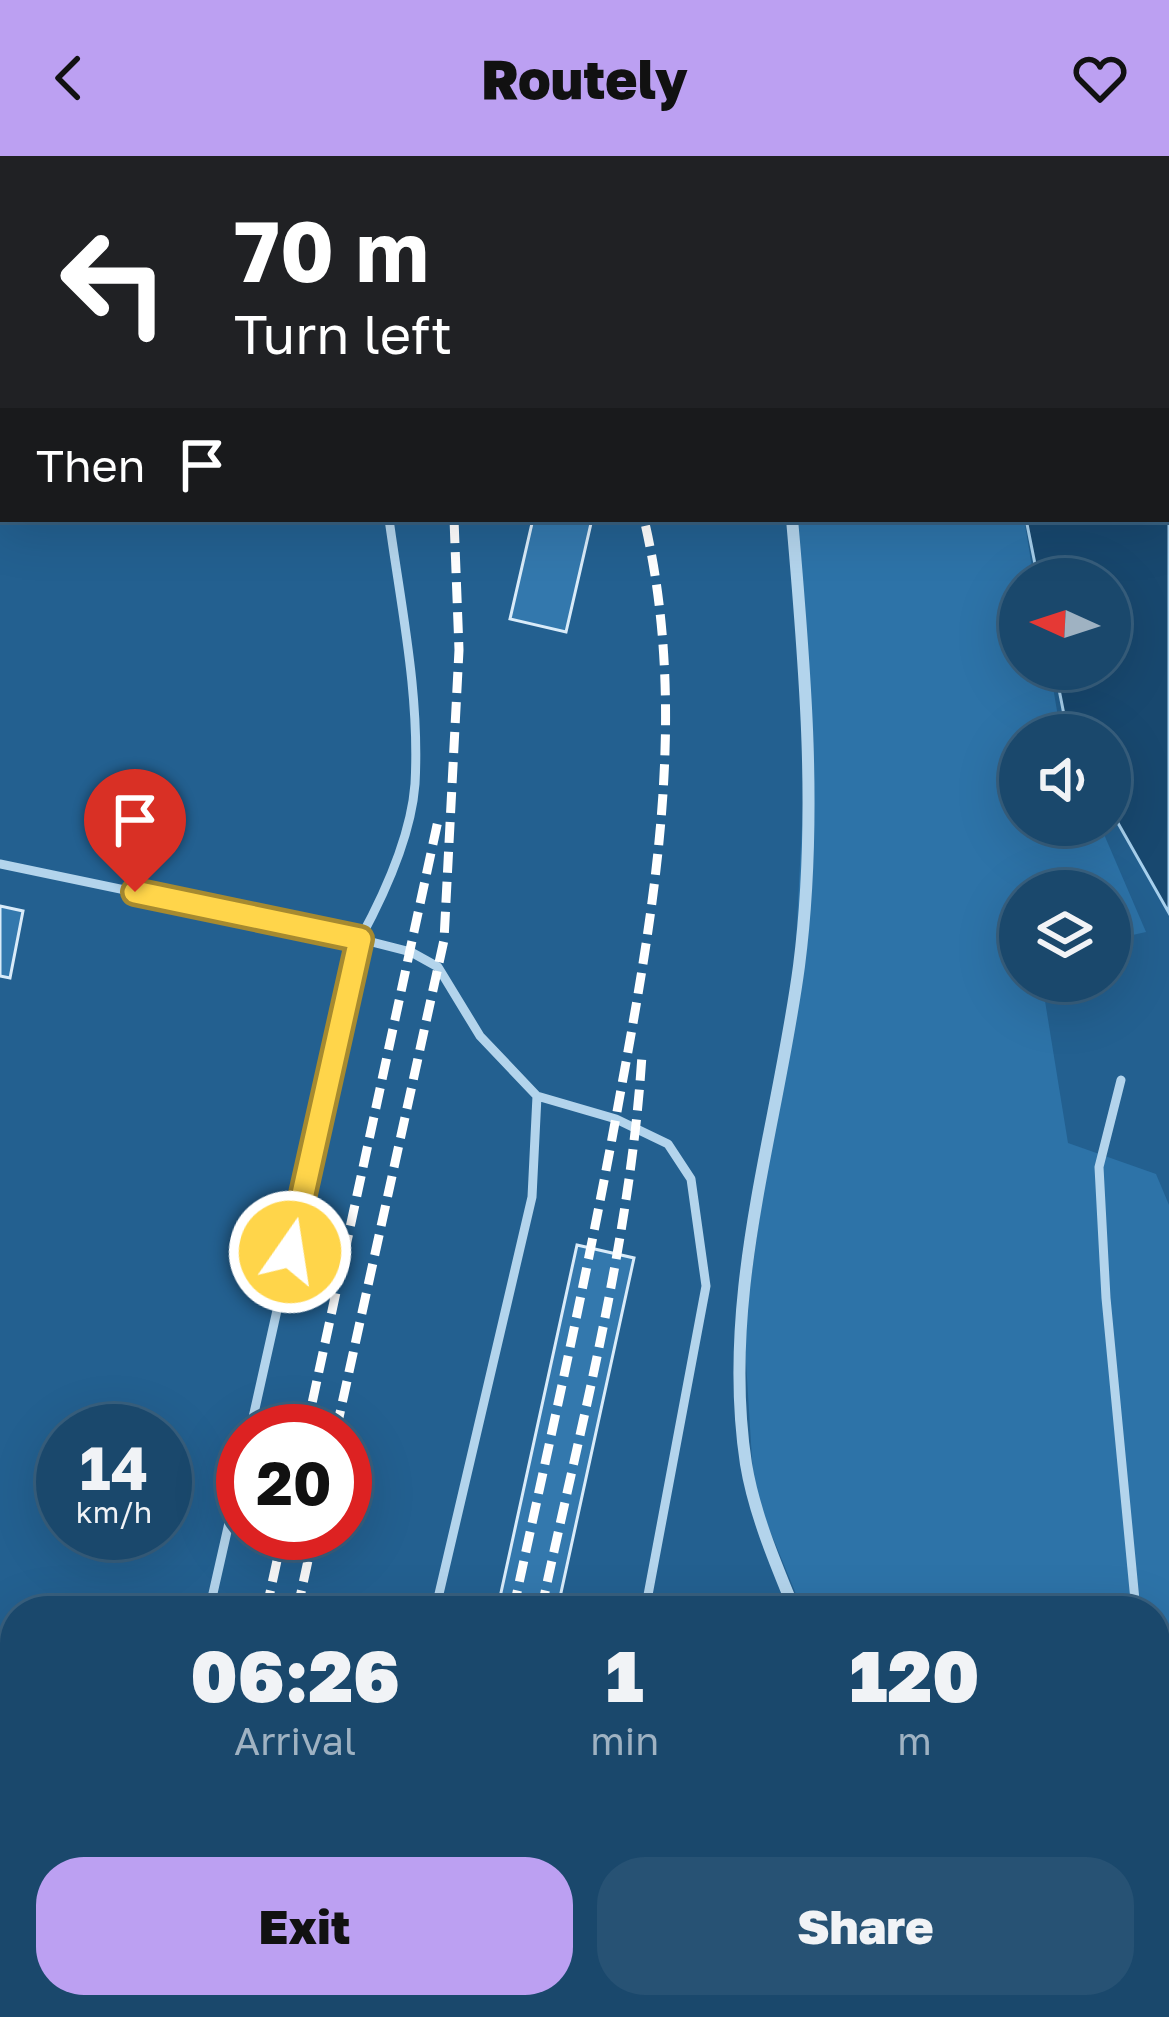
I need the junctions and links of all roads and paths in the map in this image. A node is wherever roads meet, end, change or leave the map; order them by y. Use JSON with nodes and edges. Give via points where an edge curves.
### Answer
{"nodes":[{"id":1,"x":389,"y":522,"type":"edge"},
{"id":2,"x":792,"y":522,"type":"edge"},
{"id":3,"x":0,"y":864,"type":"edge"},
{"id":4,"x":360,"y":939,"type":"junction"},
{"id":5,"x":1121,"y":1080,"type":"dead end"},
{"id":6,"x":538,"y":1096,"type":"junction"},
{"id":7,"x":256,"y":1404,"type":"edge"},
{"id":8,"x":221,"y":1560,"type":"edge"},
{"id":9,"x":212,"y":1596,"type":"edge"},
{"id":10,"x":439,"y":1596,"type":"edge"},
{"id":11,"x":648,"y":1596,"type":"edge"},
{"id":12,"x":789,"y":1596,"type":"edge"},
{"id":13,"x":1135,"y":1596,"type":"edge"}],
"edges":[{"from":1,"to":4,"type":"lane","via":[[413,677],[415,787],[402,843]]},
{"from":2,"to":12,"type":"street","via":[[808,706],[799,964],[748,1244],[740,1337],[746,1465]]},
{"from":3,"to":4,"type":"lane"},
{"from":4,"to":6,"type":"lane","via":[[438,967],[480,1036]]},
{"from":4,"to":7,"type":"lane"},
{"from":5,"to":13,"type":"lane","via":[[1099,1167]]},
{"from":6,"to":10,"type":"lane","via":[[532,1197]]},
{"from":6,"to":11,"type":"lane","via":[[668,1144],[691,1179],[706,1286]]},
{"from":8,"to":9,"type":"lane"}]}
